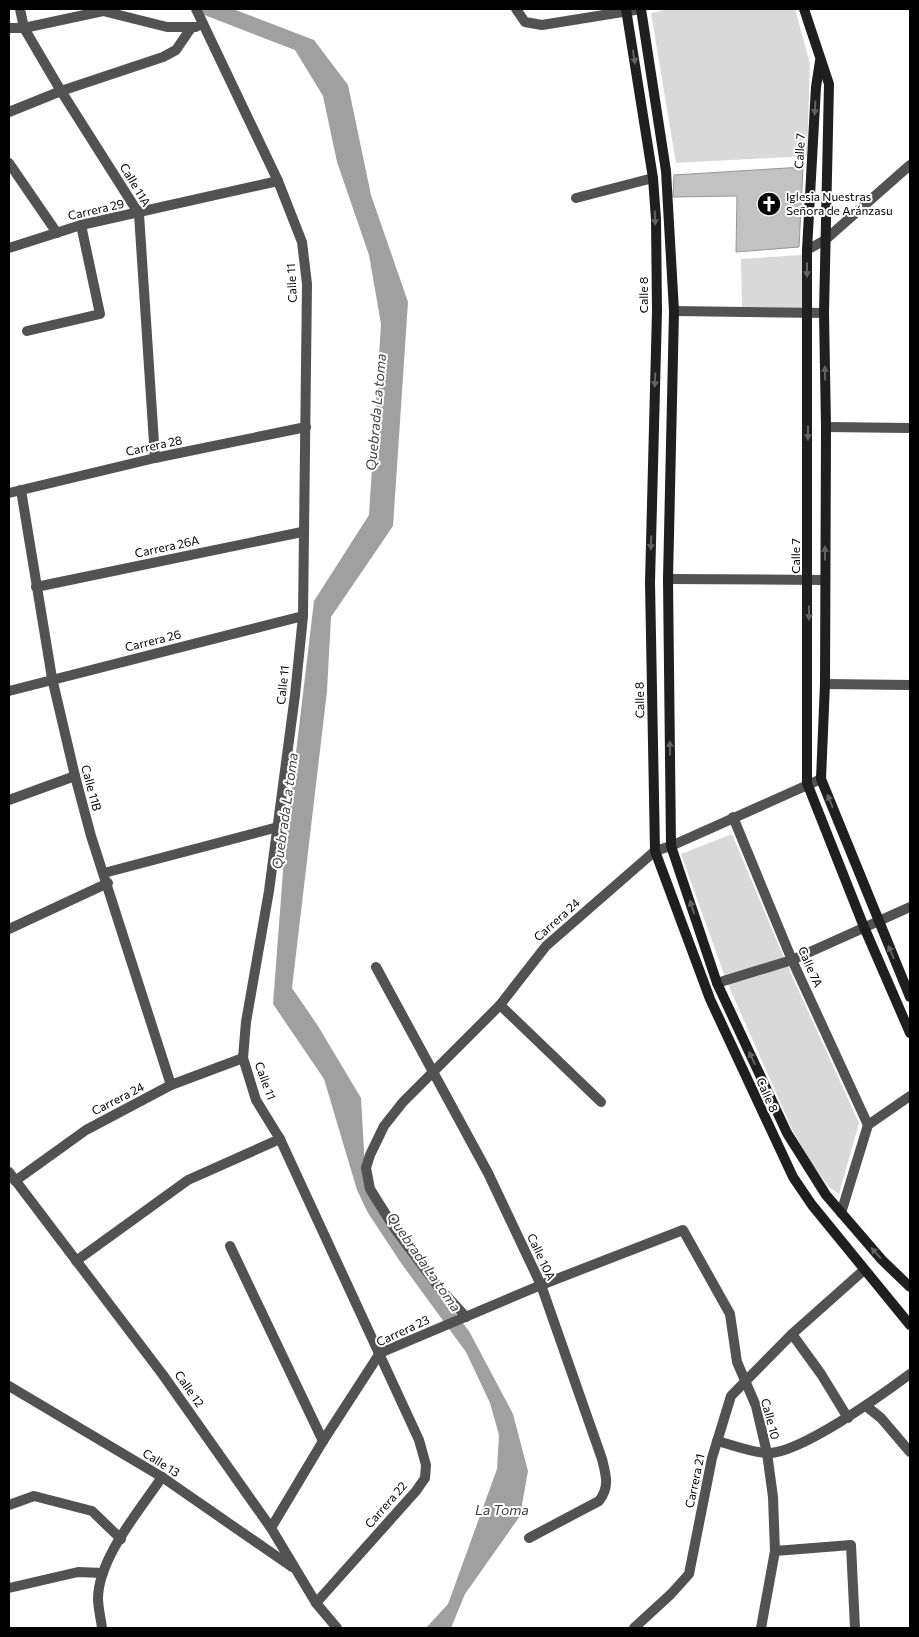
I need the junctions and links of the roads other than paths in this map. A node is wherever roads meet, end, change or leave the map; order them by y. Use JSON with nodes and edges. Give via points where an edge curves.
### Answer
{"nodes":[{"id":1,"x":20,"y":9,"type":"edge"},
{"id":2,"x":196,"y":9,"type":"edge"},
{"id":3,"x":516,"y":9,"type":"edge"},
{"id":4,"x":641,"y":9,"type":"edge"},
{"id":5,"x":804,"y":9,"type":"edge"},
{"id":6,"x":626,"y":10,"type":"edge"},
{"id":7,"x":204,"y":24,"type":"junction"},
{"id":8,"x":9,"y":28,"type":"edge"},
{"id":9,"x":24,"y":28,"type":"junction"},
{"id":10,"x":191,"y":28,"type":"junction"},
{"id":11,"x":820,"y":60,"type":"junction"},
{"id":12,"x":61,"y":91,"type":"junction"},
{"id":13,"x":9,"y":112,"type":"edge"},
{"id":14,"x":9,"y":162,"type":"edge"},
{"id":15,"x":910,"y":164,"type":"edge"},
{"id":16,"x":653,"y":178,"type":"junction"},
{"id":17,"x":278,"y":181,"type":"junction"},
{"id":18,"x":576,"y":198,"type":"dead end"},
{"id":19,"x":139,"y":214,"type":"junction"},
{"id":20,"x":81,"y":225,"type":"junction"},
{"id":21,"x":57,"y":233,"type":"junction"},
{"id":22,"x":825,"y":240,"type":"junction"},
{"id":23,"x":9,"y":248,"type":"edge"},
{"id":24,"x":807,"y":250,"type":"junction"},
{"id":25,"x":674,"y":311,"type":"junction"},
{"id":26,"x":824,"y":313,"type":"junction"},
{"id":27,"x":808,"y":314,"type":"junction"},
{"id":28,"x":27,"y":331,"type":"dead end"},
{"id":29,"x":306,"y":427,"type":"junction"},
{"id":30,"x":826,"y":427,"type":"junction"},
{"id":31,"x":910,"y":428,"type":"edge"},
{"id":32,"x":155,"y":458,"type":"junction"},
{"id":33,"x":20,"y":490,"type":"junction"},
{"id":34,"x":9,"y":493,"type":"edge"},
{"id":35,"x":302,"y":532,"type":"junction"},
{"id":36,"x":668,"y":579,"type":"junction"},
{"id":37,"x":809,"y":580,"type":"junction"},
{"id":38,"x":825,"y":580,"type":"junction"},
{"id":39,"x":36,"y":587,"type":"junction"},
{"id":40,"x":303,"y":616,"type":"junction"},
{"id":41,"x":52,"y":678,"type":"junction"},
{"id":42,"x":824,"y":684,"type":"junction"},
{"id":43,"x":910,"y":685,"type":"edge"},
{"id":44,"x":9,"y":691,"type":"edge"},
{"id":45,"x":75,"y":776,"type":"junction"},
{"id":46,"x":821,"y":779,"type":"junction"},
{"id":47,"x":807,"y":783,"type":"junction"},
{"id":48,"x":9,"y":800,"type":"edge"},
{"id":49,"x":733,"y":817,"type":"junction"},
{"id":50,"x":278,"y":827,"type":"junction"},
{"id":51,"x":671,"y":846,"type":"junction"},
{"id":52,"x":656,"y":851,"type":"junction"},
{"id":53,"x":106,"y":878,"type":"junction"},
{"id":54,"x":910,"y":907,"type":"edge"},
{"id":55,"x":878,"y":920,"type":"junction"},
{"id":56,"x":864,"y":927,"type":"junction"},
{"id":57,"x":9,"y":929,"type":"edge"},
{"id":58,"x":792,"y":960,"type":"junction"},
{"id":59,"x":376,"y":967,"type":"dead end"},
{"id":60,"x":717,"y":983,"type":"junction"},
{"id":61,"x":910,"y":997,"type":"edge"},
{"id":62,"x":500,"y":1004,"type":"junction"},
{"id":63,"x":910,"y":1033,"type":"edge"},
{"id":64,"x":243,"y":1058,"type":"junction"},
{"id":65,"x":433,"y":1071,"type":"junction"},
{"id":66,"x":171,"y":1085,"type":"junction"},
{"id":67,"x":910,"y":1096,"type":"edge"},
{"id":68,"x":601,"y":1102,"type":"dead end"},
{"id":69,"x":868,"y":1126,"type":"junction"},
{"id":70,"x":280,"y":1139,"type":"junction"},
{"id":71,"x":12,"y":1176,"type":"edge"},
{"id":72,"x":841,"y":1213,"type":"junction"},
{"id":73,"x":683,"y":1230,"type":"joint"},
{"id":74,"x":230,"y":1246,"type":"dead end"},
{"id":75,"x":76,"y":1261,"type":"junction"},
{"id":76,"x":864,"y":1270,"type":"junction"},
{"id":77,"x":541,"y":1285,"type":"junction"},
{"id":78,"x":910,"y":1287,"type":"edge"},
{"id":79,"x":465,"y":1317,"type":"junction"},
{"id":80,"x":910,"y":1324,"type":"edge"},
{"id":81,"x":792,"y":1334,"type":"junction"},
{"id":82,"x":380,"y":1353,"type":"junction"},
{"id":83,"x":910,"y":1374,"type":"edge"},
{"id":84,"x":745,"y":1382,"type":"junction"},
{"id":85,"x":9,"y":1386,"type":"edge"},
{"id":86,"x":866,"y":1406,"type":"junction"},
{"id":87,"x":848,"y":1418,"type":"junction"},
{"id":88,"x":323,"y":1441,"type":"junction"},
{"id":89,"x":717,"y":1441,"type":"junction"},
{"id":90,"x":910,"y":1452,"type":"edge"},
{"id":91,"x":767,"y":1454,"type":"junction"},
{"id":92,"x":162,"y":1477,"type":"junction"},
{"id":93,"x":9,"y":1505,"type":"edge"},
{"id":94,"x":271,"y":1528,"type":"junction"},
{"id":95,"x":529,"y":1538,"type":"dead end"},
{"id":96,"x":121,"y":1539,"type":"junction"},
{"id":97,"x":775,"y":1551,"type":"junction"},
{"id":98,"x":295,"y":1569,"type":"junction"},
{"id":99,"x":103,"y":1573,"type":"junction"},
{"id":100,"x":9,"y":1588,"type":"edge"},
{"id":101,"x":316,"y":1603,"type":"junction"},
{"id":102,"x":102,"y":1628,"type":"edge"},
{"id":103,"x":337,"y":1628,"type":"edge"},
{"id":104,"x":634,"y":1628,"type":"edge"},
{"id":105,"x":761,"y":1628,"type":"edge"},
{"id":106,"x":855,"y":1628,"type":"edge"}],
"edges":[{"from":1,"to":9,"type":"street","name":"Calle 11A"},
{"from":2,"to":7,"type":"street","name":"Calle 11"},
{"from":3,"to":6,"type":"street","via":[[525,22],[542,25]]},
{"from":4,"to":6,"type":"street"},
{"from":4,"to":25,"type":"main road","name":"Calle 8","via":[[666,171]]},
{"from":5,"to":11,"type":"main road","name":"Calle 7"},
{"from":6,"to":16,"type":"main road","name":"Calle 8","one_way":true},
{"from":7,"to":10,"type":"street"},
{"from":7,"to":17,"type":"street","name":"Calle 11"},
{"from":8,"to":9,"type":"street"},
{"from":9,"to":10,"type":"street","via":[[103,11],[167,27]]},
{"from":9,"to":12,"type":"street","name":"Calle 11A"},
{"from":10,"to":12,"type":"street","via":[[176,50],[162,57]]},
{"from":11,"to":22,"type":"main road","name":"Calle 7","via":[[829,84]]},
{"from":11,"to":24,"type":"main road","name":"Calle 7","one_way":true},
{"from":12,"to":13,"type":"street"},
{"from":12,"to":19,"type":"street","name":"Calle 11A"},
{"from":14,"to":21,"type":"street"},
{"from":15,"to":22,"type":"street"},
{"from":16,"to":18,"type":"street"},
{"from":16,"to":52,"type":"main road","name":"Calle 8","one_way":true,"via":[[657,311],[650,582]]},
{"from":17,"to":19,"type":"street","name":"Carrera 29"},
{"from":17,"to":29,"type":"street","name":"Calle 11","via":[[302,242],[306,276]]},
{"from":19,"to":20,"type":"street","name":"Carrera 29"},
{"from":19,"to":32,"type":"street","name":"Calle 11A"},
{"from":20,"to":21,"type":"street","name":"Carrera 29"},
{"from":20,"to":28,"type":"street","via":[[100,314]]},
{"from":21,"to":23,"type":"street","name":"Carrera 29"},
{"from":22,"to":24,"type":"street"},
{"from":22,"to":26,"type":"main road","name":"Calle 7"},
{"from":24,"to":27,"type":"main road","name":"Calle 7","one_way":true},
{"from":25,"to":27,"type":"street"},
{"from":25,"to":36,"type":"main road","name":"Calle 8"},
{"from":26,"to":27,"type":"street"},
{"from":30,"to":26,"type":"main road","name":"Calle 7","one_way":true},
{"from":27,"to":37,"type":"main road","name":"Calle 7","one_way":true},
{"from":29,"to":32,"type":"street","name":"Carrera 28"},
{"from":29,"to":35,"type":"street","name":"Calle 11"},
{"from":30,"to":31,"type":"street"},
{"from":38,"to":30,"type":"main road","name":"Calle 7","one_way":true},
{"from":32,"to":33,"type":"street","name":"Carrera 28"},
{"from":33,"to":34,"type":"street","name":"Carrera 28"},
{"from":33,"to":39,"type":"street","name":"Calle 11B"},
{"from":35,"to":39,"type":"street","name":"Carrera 26A"},
{"from":35,"to":40,"type":"street","name":"Calle 11"},
{"from":36,"to":37,"type":"street"},
{"from":51,"to":36,"type":"main road","name":"Calle 8","one_way":true},
{"from":37,"to":38,"type":"street"},
{"from":37,"to":47,"type":"main road","name":"Calle 7","one_way":true},
{"from":38,"to":42,"type":"main road","name":"Calle 7"},
{"from":39,"to":41,"type":"street","name":"Calle 11B"},
{"from":40,"to":41,"type":"street","name":"Carrera 26"},
{"from":40,"to":50,"type":"street","name":"Calle 11"},
{"from":41,"to":44,"type":"street","name":"Carrera 26"},
{"from":41,"to":45,"type":"street","name":"Calle 11B"},
{"from":42,"to":43,"type":"street"},
{"from":42,"to":46,"type":"main road","name":"Calle 7"},
{"from":45,"to":48,"type":"street"},
{"from":45,"to":53,"type":"street","name":"Calle 11B"},
{"from":46,"to":47,"type":"street","name":"Carrera 24"},
{"from":55,"to":46,"type":"main road","name":"Calle 7","one_way":true},
{"from":47,"to":49,"type":"street","name":"Carrera 24"},
{"from":47,"to":56,"type":"main road","name":"Calle 7"},
{"from":49,"to":51,"type":"street","name":"Carrera 24"},
{"from":49,"to":58,"type":"street","name":"Calle 7A"},
{"from":50,"to":53,"type":"street"},
{"from":50,"to":64,"type":"street","name":"Calle 11"},
{"from":51,"to":52,"type":"street","name":"Carrera 24"},
{"from":60,"to":51,"type":"main road","name":"Calle 8","one_way":true},
{"from":52,"to":62,"type":"street","name":"Carrera 24","via":[[546,946]]},
{"from":52,"to":76,"type":"main road","name":"Calle 8","via":[[710,999],[773,1138],[812,1205]]},
{"from":53,"to":57,"type":"street"},
{"from":53,"to":66,"type":"street","name":"Calle 11B"},
{"from":54,"to":55,"type":"street"},
{"from":55,"to":56,"type":"street"},
{"from":61,"to":55,"type":"main road","name":"Calle 7","one_way":true},
{"from":56,"to":58,"type":"street"},
{"from":56,"to":63,"type":"main road","name":"Calle 7"},
{"from":58,"to":60,"type":"street"},
{"from":58,"to":69,"type":"street","name":"Calle 7A"},
{"from":59,"to":65,"type":"street","name":"Calle 10A"},
{"from":72,"to":60,"type":"main road","name":"Calle 8","one_way":true,"via":[[806,1167],[787,1133]]},
{"from":62,"to":65,"type":"street","name":"Carrera 24"},
{"from":62,"to":68,"type":"street"},
{"from":64,"to":66,"type":"street","name":"Carrera 24"},
{"from":64,"to":70,"type":"street","name":"Calle 11","via":[[256,1100]]},
{"from":65,"to":77,"type":"street","name":"Calle 10A","via":[[488,1173]]},
{"from":65,"to":79,"type":"street","name":"Carrera 24","via":[[384,1126],[366,1168],[370,1189],[396,1229]]},
{"from":66,"to":71,"type":"street","name":"Carrera 24","via":[[86,1130]]},
{"from":67,"to":69,"type":"street"},
{"from":69,"to":72,"type":"street"},
{"from":70,"to":75,"type":"street","via":[[188,1180]]},
{"from":70,"to":82,"type":"street","name":"Calle 11"},
{"from":71,"to":75,"type":"street","name":"Calle 12"},
{"from":78,"to":72,"type":"main road","name":"Calle 8","one_way":true},
{"from":73,"to":77,"type":"street","name":"Carrera 23"},
{"from":73,"to":84,"type":"street","name":"Calle 10","via":[[730,1314],[737,1362]]},
{"from":74,"to":88,"type":"street"},
{"from":75,"to":94,"type":"street","name":"Calle 12","via":[[163,1375]]},
{"from":76,"to":80,"type":"main road","name":"Calle 8"},
{"from":76,"to":81,"type":"street"},
{"from":77,"to":79,"type":"street","name":"Carrera 23"},
{"from":77,"to":95,"type":"street","name":"Calle 10A","via":[[607,1480],[606,1491],[599,1500]]},
{"from":79,"to":82,"type":"street","name":"Carrera 23"},
{"from":81,"to":84,"type":"street"},
{"from":81,"to":87,"type":"street"},
{"from":82,"to":88,"type":"street","name":"Carrera 23"},
{"from":82,"to":101,"type":"street","name":"Carrera 22","via":[[419,1440],[426,1465],[425,1478]]},
{"from":83,"to":86,"type":"street"},
{"from":84,"to":89,"type":"street","via":[[731,1396]]},
{"from":84,"to":91,"type":"street","name":"Calle 10","via":[[756,1406]]},
{"from":85,"to":92,"type":"street","name":"Calle 13"},
{"from":86,"to":87,"type":"street"},
{"from":86,"to":90,"type":"street","via":[[881,1418]]},
{"from":87,"to":91,"type":"street","via":[[783,1451]]},
{"from":88,"to":94,"type":"street","name":"Carrera 23"},
{"from":89,"to":91,"type":"street","name":"Carrera 21"},
{"from":89,"to":104,"type":"street","name":"Carrera 21","via":[[688,1574]]},
{"from":91,"to":97,"type":"street","name":"Calle 10"},
{"from":92,"to":96,"type":"street"},
{"from":92,"to":98,"type":"street","name":"Calle 13"},
{"from":93,"to":96,"type":"street","via":[[34,1496],[92,1511]]},
{"from":94,"to":98,"type":"street","name":"Calle 12"},
{"from":96,"to":99,"type":"street"},
{"from":97,"to":105,"type":"street","name":"Calle 10"},
{"from":97,"to":106,"type":"street","via":[[851,1545]]},
{"from":98,"to":101,"type":"street","name":"Calle 12"},
{"from":99,"to":100,"type":"street","via":[[78,1572]]},
{"from":99,"to":102,"type":"street","via":[[98,1598]]},
{"from":101,"to":103,"type":"street","name":"Calle 12"}]}
